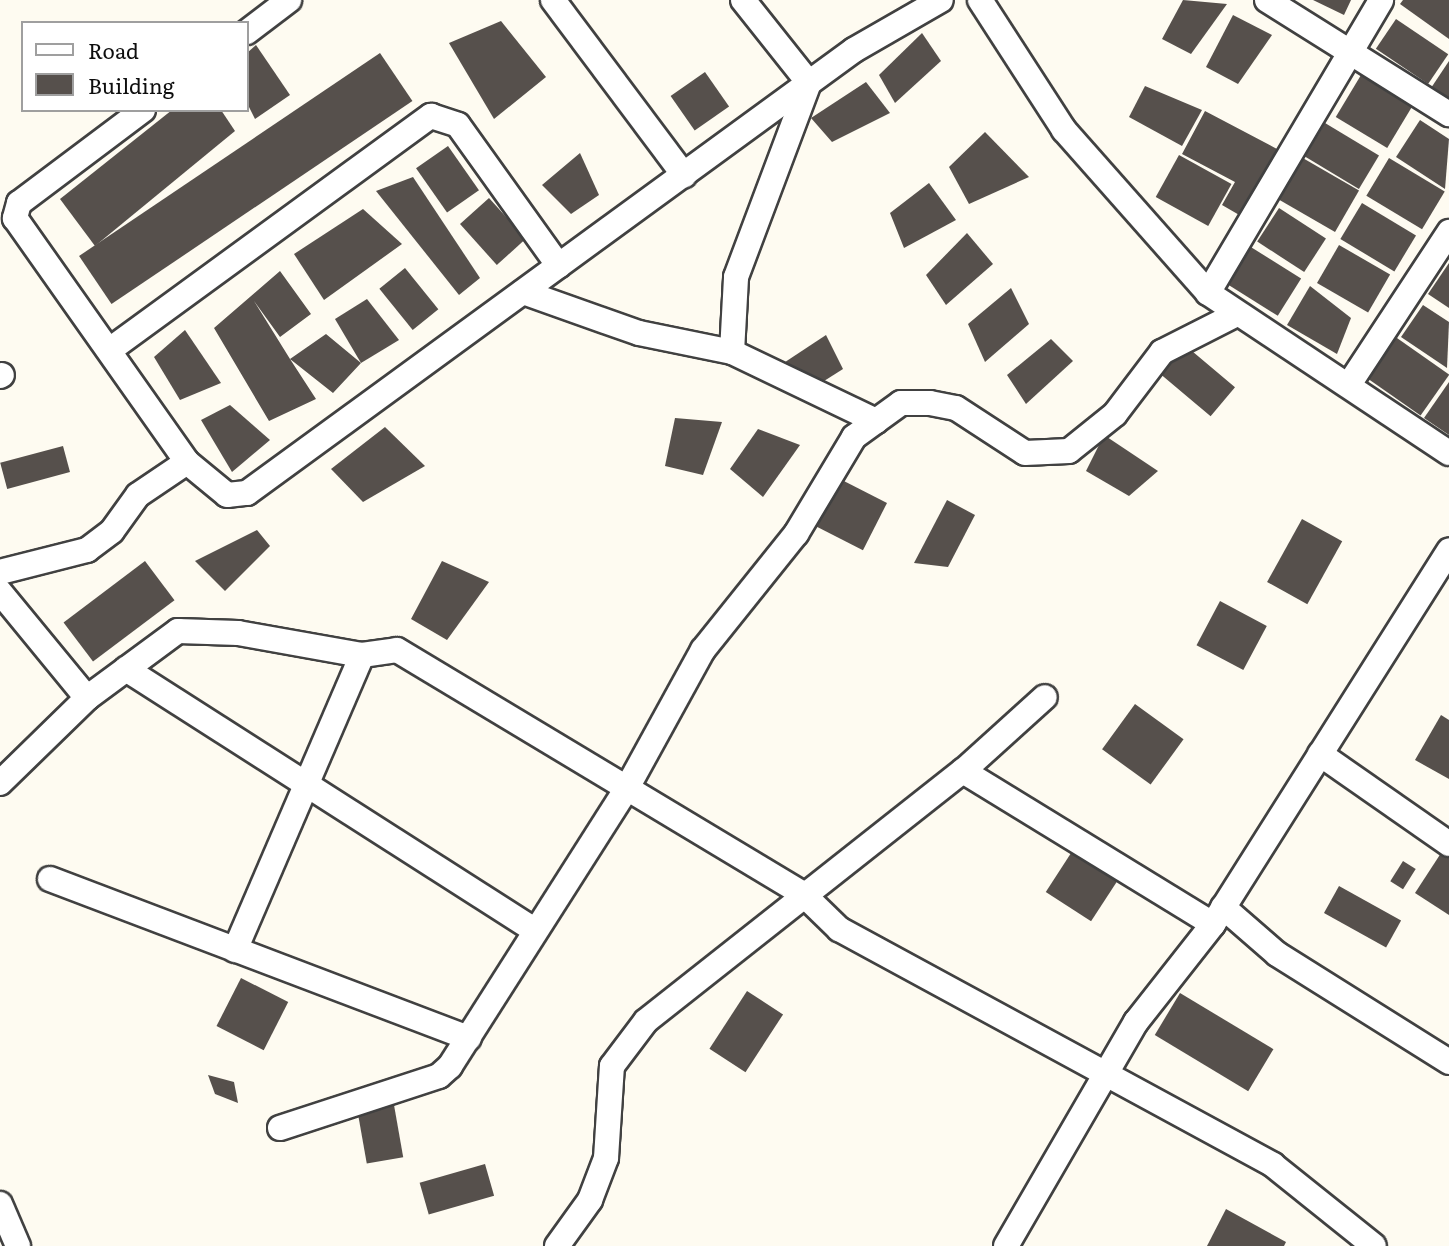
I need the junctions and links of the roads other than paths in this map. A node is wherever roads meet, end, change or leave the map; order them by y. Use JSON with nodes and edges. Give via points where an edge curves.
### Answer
{"nodes":[{"id":1,"x":289,"y":0,"type":"edge"},
{"id":2,"x":553,"y":0,"type":"edge"},
{"id":3,"x":743,"y":0,"type":"edge"},
{"id":4,"x":941,"y":0,"type":"edge"},
{"id":5,"x":980,"y":0,"type":"edge"},
{"id":6,"x":1267,"y":0,"type":"edge"},
{"id":7,"x":1381,"y":0,"type":"edge"},
{"id":8,"x":248,"y":31,"type":"edge"},
{"id":9,"x":1349,"y":50,"type":"junction"},
{"id":10,"x":809,"y":83,"type":"junction"},
{"id":11,"x":139,"y":112,"type":"edge"},
{"id":12,"x":1449,"y":114,"type":"edge"},
{"id":13,"x":684,"y":175,"type":"junction"},
{"id":14,"x":1449,"y":232,"type":"edge"},
{"id":15,"x":558,"y":266,"type":"junction"},
{"id":16,"x":523,"y":292,"type":"junction"},
{"id":17,"x":1208,"y":293,"type":"junction"},
{"id":18,"x":1235,"y":315,"type":"junction"},
{"id":19,"x":111,"y":349,"type":"junction"},
{"id":20,"x":732,"y":352,"type":"junction"},
{"id":21,"x":1350,"y":383,"type":"junction"},
{"id":22,"x":876,"y":421,"type":"junction"},
{"id":23,"x":1449,"y":453,"type":"edge"},
{"id":24,"x":187,"y":462,"type":"junction"},
{"id":25,"x":1449,"y":550,"type":"edge"},
{"id":26,"x":0,"y":572,"type":"edge"},
{"id":27,"x":0,"y":592,"type":"edge"},
{"id":28,"x":362,"y":655,"type":"junction"},
{"id":29,"x":126,"y":669,"type":"junction"},
{"id":30,"x":1045,"y":697,"type":"dead end"},
{"id":31,"x":87,"y":698,"type":"junction"},
{"id":32,"x":1320,"y":754,"type":"junction"},
{"id":33,"x":963,"y":771,"type":"junction"},
{"id":34,"x":0,"y":783,"type":"edge"},
{"id":35,"x":306,"y":786,"type":"junction"},
{"id":36,"x":627,"y":788,"type":"junction"},
{"id":37,"x":1449,"y":844,"type":"edge"},
{"id":38,"x":50,"y":879,"type":"dead end"},
{"id":39,"x":802,"y":893,"type":"junction"},
{"id":40,"x":1218,"y":916,"type":"junction"},
{"id":41,"x":534,"y":930,"type":"junction"},
{"id":42,"x":235,"y":950,"type":"junction"},
{"id":43,"x":469,"y":1038,"type":"junction"},
{"id":44,"x":1449,"y":1062,"type":"edge"},
{"id":45,"x":1108,"y":1077,"type":"junction"},
{"id":46,"x":280,"y":1128,"type":"dead end"},
{"id":47,"x":0,"y":1204,"type":"edge"},
{"id":48,"x":18,"y":1246,"type":"edge"},
{"id":49,"x":557,"y":1246,"type":"edge"},
{"id":50,"x":1006,"y":1246,"type":"edge"},
{"id":51,"x":1374,"y":1246,"type":"edge"}],
"edges":[{"from":1,"to":8,"type":"street"},
{"from":2,"to":13,"type":"street"},
{"from":3,"to":10,"type":"street"},
{"from":4,"to":10,"type":"street"},
{"from":5,"to":17,"type":"street","via":[[1063,130]]},
{"from":6,"to":9,"type":"street"},
{"from":7,"to":9,"type":"street"},
{"from":9,"to":12,"type":"street"},
{"from":9,"to":17,"type":"street"},
{"from":10,"to":13,"type":"street"},
{"from":10,"to":20,"type":"street","via":[[736,277]]},
{"from":11,"to":19,"type":"street","via":[[19,203],[15,218]]},
{"from":13,"to":15,"type":"street"},
{"from":14,"to":21,"type":"street"},
{"from":15,"to":16,"type":"street"},
{"from":15,"to":19,"type":"street","via":[[458,125],[431,116]]},
{"from":16,"to":20,"type":"street","via":[[639,333]]},
{"from":16,"to":24,"type":"street","via":[[247,493],[227,495]]},
{"from":17,"to":18,"type":"street"},
{"from":18,"to":21,"type":"street"},
{"from":18,"to":22,"type":"street","via":[[1162,352],[1115,414],[1069,452],[1025,453],[956,408],[930,403],[901,402]]},
{"from":19,"to":24,"type":"street"},
{"from":20,"to":22,"type":"street"},
{"from":21,"to":23,"type":"street"},
{"from":22,"to":36,"type":"street","via":[[854,437],[796,534],[703,650]]},
{"from":24,"to":26,"type":"street","via":[[138,495],[112,531],[87,550]]},
{"from":25,"to":32,"type":"street"},
{"from":27,"to":31,"type":"street"},
{"from":28,"to":29,"type":"street","via":[[191,630],[177,631]]},
{"from":28,"to":35,"type":"street"},
{"from":28,"to":36,"type":"street","via":[[397,650]]},
{"from":29,"to":31,"type":"street"},
{"from":29,"to":35,"type":"street"},
{"from":30,"to":33,"type":"street"},
{"from":31,"to":34,"type":"street"},
{"from":32,"to":37,"type":"street"},
{"from":32,"to":40,"type":"street"},
{"from":33,"to":39,"type":"street"},
{"from":33,"to":40,"type":"street"},
{"from":35,"to":41,"type":"street"},
{"from":35,"to":42,"type":"street"},
{"from":36,"to":39,"type":"street"},
{"from":36,"to":41,"type":"street"},
{"from":38,"to":42,"type":"street"},
{"from":39,"to":45,"type":"street","via":[[839,929]]},
{"from":39,"to":49,"type":"street","via":[[626,1043],[612,1066],[606,1158],[590,1200]]},
{"from":40,"to":44,"type":"street"},
{"from":40,"to":45,"type":"street","via":[[1136,1022]]},
{"from":41,"to":43,"type":"street"},
{"from":42,"to":43,"type":"street"},
{"from":43,"to":46,"type":"street","via":[[439,1076]]},
{"from":45,"to":50,"type":"street"},
{"from":45,"to":51,"type":"street","via":[[1273,1165]]},
{"from":47,"to":48,"type":"street"}]}
